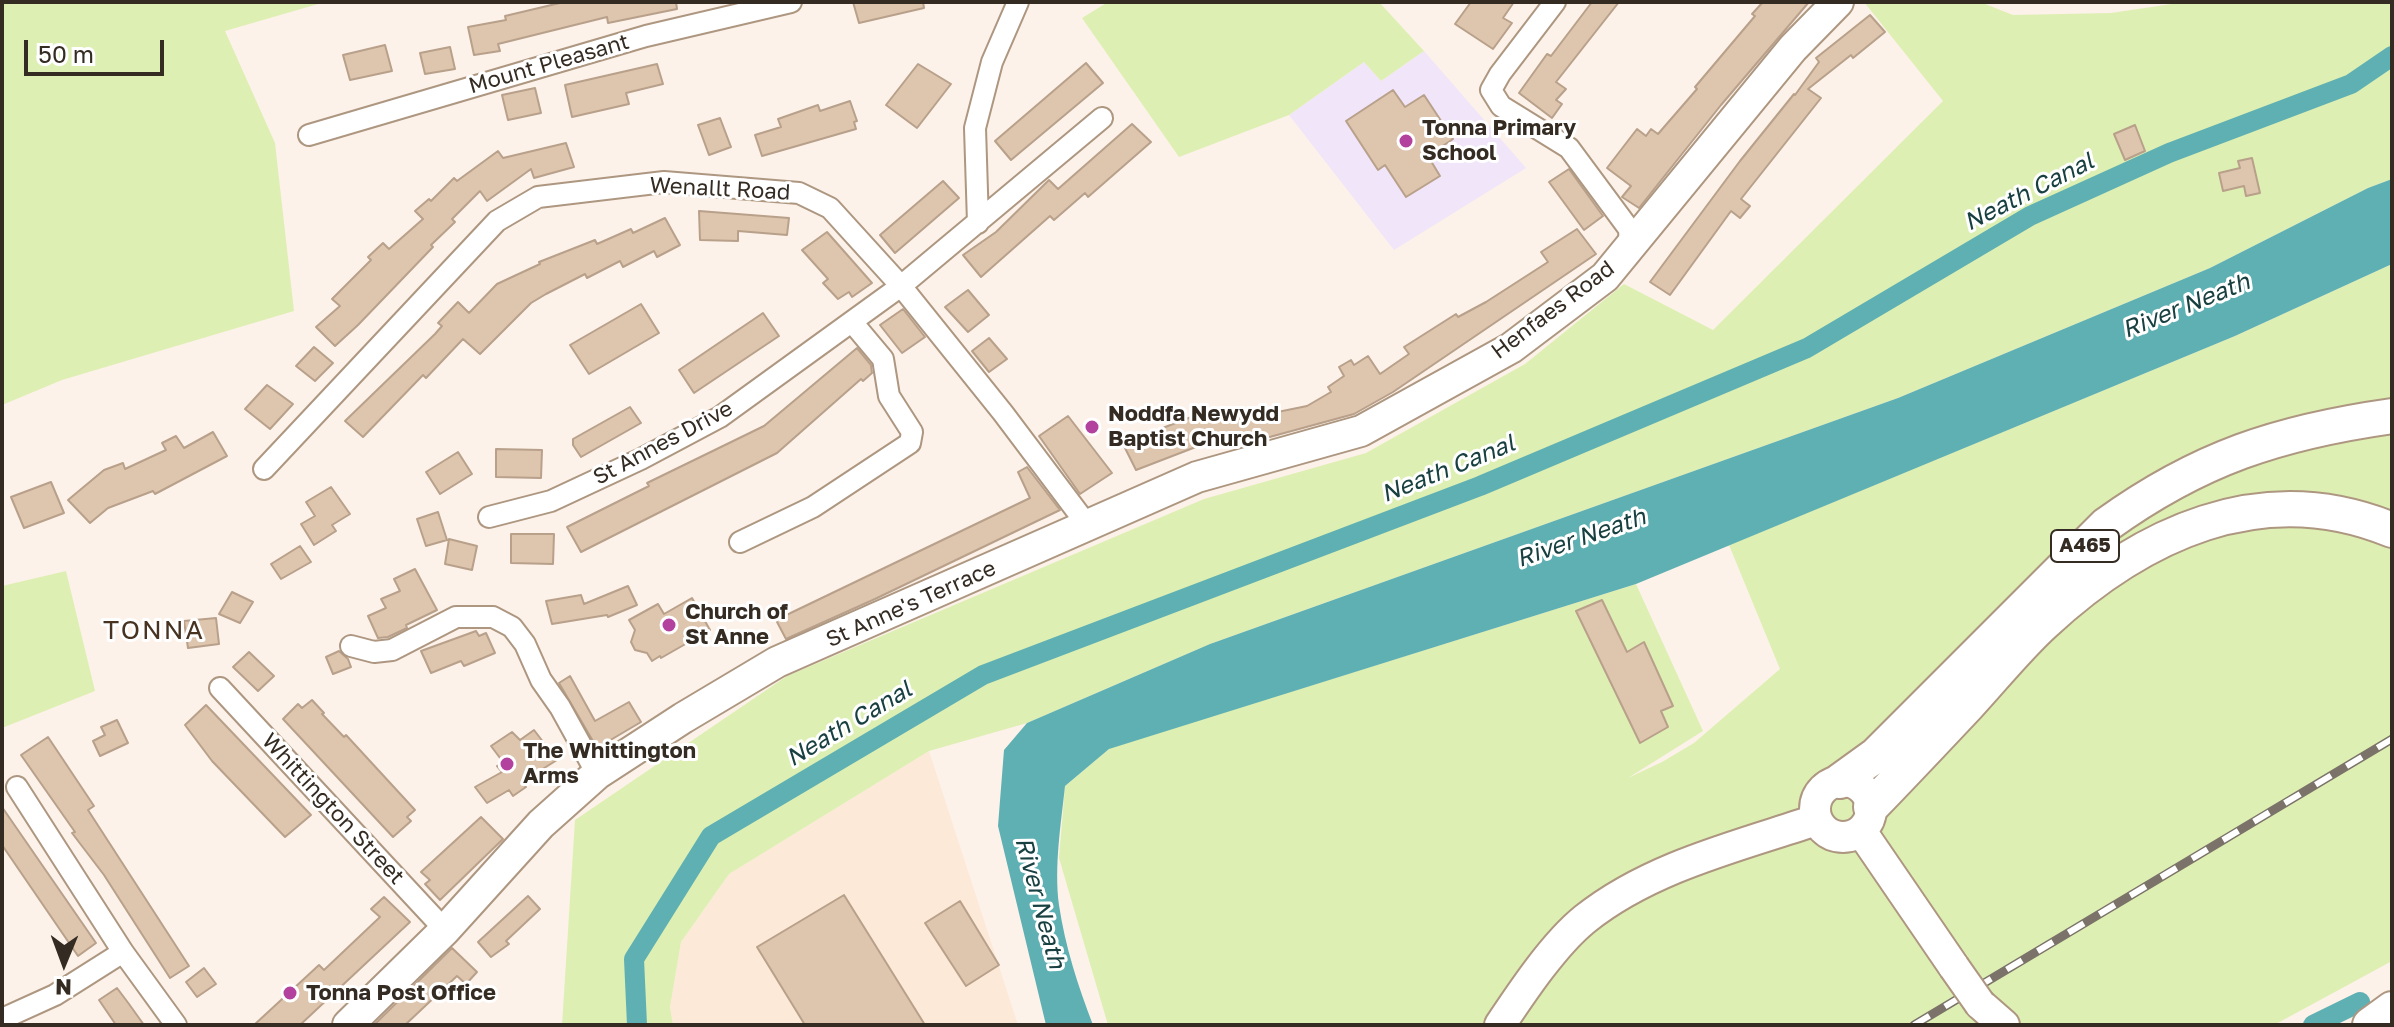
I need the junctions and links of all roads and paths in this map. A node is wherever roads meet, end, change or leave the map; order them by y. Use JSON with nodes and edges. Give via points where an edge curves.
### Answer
{"nodes":[{"id":1,"x":791,"y":2,"type":"edge"},
{"id":2,"x":1018,"y":2,"type":"edge"},
{"id":3,"x":1555,"y":2,"type":"edge"},
{"id":4,"x":1838,"y":2,"type":"edge"},
{"id":5,"x":1102,"y":118,"type":"dead end"},
{"id":6,"x":309,"y":135,"type":"dead end"},
{"id":7,"x":978,"y":223,"type":"junction"},
{"id":8,"x":1630,"y":248,"type":"junction"},
{"id":9,"x":901,"y":286,"type":"junction"},
{"id":10,"x":852,"y":322,"type":"junction"},
{"id":11,"x":2392,"y":416,"type":"edge"},
{"id":12,"x":264,"y":469,"type":"dead end"},
{"id":13,"x":489,"y":517,"type":"dead end"},
{"id":14,"x":1088,"y":526,"type":"junction"},
{"id":15,"x":2392,"y":530,"type":"edge"},
{"id":16,"x":740,"y":542,"type":"dead end"},
{"id":17,"x":351,"y":646,"type":"dead end"},
{"id":18,"x":220,"y":688,"type":"dead end"},
{"id":19,"x":597,"y":774,"type":"junction"},
{"id":20,"x":1840,"y":781,"type":"junction"},
{"id":21,"x":17,"y":787,"type":"dead end"},
{"id":22,"x":1866,"y":819,"type":"junction"},
{"id":23,"x":1816,"y":820,"type":"junction"},
{"id":24,"x":445,"y":930,"type":"junction"},
{"id":25,"x":123,"y":952,"type":"junction"},
{"id":26,"x":2392,"y":1009,"type":"edge"},
{"id":27,"x":1983,"y":1014,"type":"edge"},
{"id":28,"x":2,"y":1019,"type":"edge"},
{"id":29,"x":176,"y":1025,"type":"edge"},
{"id":30,"x":348,"y":1025,"type":"edge"},
{"id":31,"x":1500,"y":1025,"type":"edge"},
{"id":32,"x":2004,"y":1025,"type":"edge"},
{"id":33,"x":2370,"y":1025,"type":"edge"}],
"edges":[{"from":1,"to":6,"type":"street","name":"Mount Pleasant","via":[[646,36]]},
{"from":2,"to":7,"type":"street","via":[[992,62],[975,128]]},
{"from":3,"to":8,"type":"street","via":[[1491,90],[1501,106],[1569,148],[1629,229]]},
{"from":4,"to":8,"type":"main road","name":"Henfaes Road","via":[[1793,48]]},
{"from":5,"to":7,"type":"street","name":"St Annes Drive"},
{"from":7,"to":9,"type":"street","name":"St Annes Drive"},
{"from":8,"to":14,"type":"main road","name":"Henfaes Road","via":[[1605,277],[1511,348],[1361,431],[1197,477]]},
{"from":9,"to":10,"type":"street","name":"St Annes Drive"},
{"from":9,"to":12,"type":"street","name":"Wenallt Road","via":[[830,208],[799,193],[664,182],[538,197],[497,221]]},
{"from":9,"to":14,"type":"street","name":"Wenallt Road"},
{"from":10,"to":13,"type":"street","name":"St Annes Drive","via":[[694,431],[551,501]]},
{"from":10,"to":16,"type":"street","via":[[883,359],[889,396],[912,432],[910,443],[813,507]]},
{"from":11,"to":20,"type":"highway","number":"A465","via":[[2259,443],[2149,494],[2106,525],[1876,755]]},
{"from":14,"to":19,"type":"main road","name":"St Anne's Terrace","via":[[777,662]]},
{"from":15,"to":22,"type":"highway","number":"A465","via":[[2338,512],[2295,508],[2239,513],[2167,537],[2086,586],[2040,626]]},
{"from":17,"to":19,"type":"street","via":[[392,650],[456,617],[493,617],[512,627],[525,644]]},
{"from":18,"to":24,"type":"street","name":"Whittington Street"},
{"from":19,"to":24,"type":"main road","name":"St Anne's Terrace","via":[[541,824]]},
{"from":20,"to":22,"type":"main road","via":[[1865,791]]},
{"from":20,"to":23,"type":"main road","via":[[1819,794]]},
{"from":21,"to":25,"type":"street"},
{"from":22,"to":23,"type":"main road","via":[[1853,836],[1836,837]]},
{"from":22,"to":27,"type":"main road","bridge":true},
{"from":23,"to":31,"type":"main road","via":[[1634,887],[1583,920]]},
{"from":24,"to":30,"type":"main road","name":"St Anne's Terrace"},
{"from":25,"to":28,"type":"street","via":[[55,995]]},
{"from":25,"to":29,"type":"street"},
{"from":26,"to":33,"type":"highway"},
{"from":27,"to":32,"type":"main road"}]}
